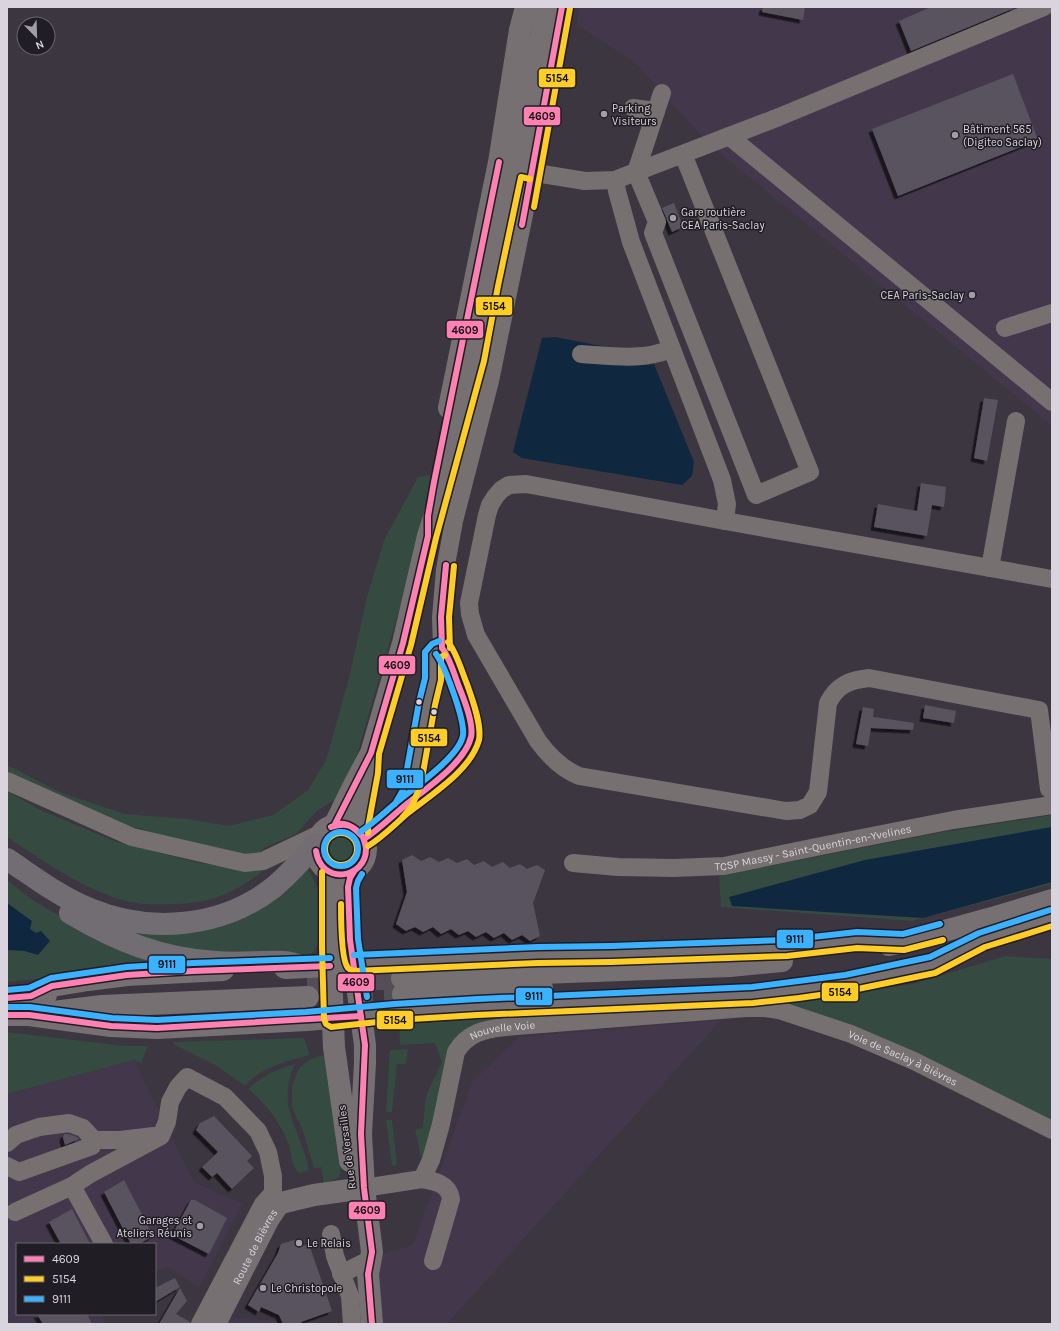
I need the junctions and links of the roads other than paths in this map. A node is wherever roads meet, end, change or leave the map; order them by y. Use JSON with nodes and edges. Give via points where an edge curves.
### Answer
{"nodes":[{"id":1,"x":526,"y":7,"type":"edge"},
{"id":2,"x":544,"y":7,"type":"edge"},
{"id":3,"x":562,"y":7,"type":"edge"},
{"id":4,"x":1044,"y":7,"type":"edge"},
{"id":5,"x":662,"y":93,"type":"dead end"},
{"id":6,"x":633,"y":108,"type":"dead end"},
{"id":7,"x":656,"y":111,"type":"junction"},
{"id":8,"x":729,"y":136,"type":"junction"},
{"id":9,"x":683,"y":154,"type":"junction"},
{"id":10,"x":516,"y":167,"type":"junction"},
{"id":11,"x":636,"y":172,"type":"junction"},
{"id":12,"x":615,"y":180,"type":"junction"},
{"id":13,"x":1052,"y":313,"type":"edge"},
{"id":14,"x":1005,"y":328,"type":"dead end"},
{"id":15,"x":671,"y":349,"type":"junction"},
{"id":16,"x":581,"y":354,"type":"dead end"},
{"id":17,"x":1052,"y":402,"type":"edge"},
{"id":18,"x":1016,"y":421,"type":"dead end"},
{"id":19,"x":726,"y":521,"type":"junction"},
{"id":20,"x":990,"y":568,"type":"junction"},
{"id":21,"x":1052,"y":579,"type":"edge"},
{"id":22,"x":442,"y":648,"type":"junction"},
{"id":23,"x":1045,"y":711,"type":"edge"},
{"id":24,"x":371,"y":753,"type":"junction"},
{"id":25,"x":7,"y":781,"type":"edge"},
{"id":26,"x":1050,"y":797,"type":"edge"},
{"id":27,"x":402,"y":808,"type":"junction"},
{"id":28,"x":325,"y":834,"type":"junction"},
{"id":29,"x":362,"y":836,"type":"junction"},
{"id":30,"x":7,"y":859,"type":"edge"},
{"id":31,"x":573,"y":863,"type":"dead end"},
{"id":32,"x":7,"y":870,"type":"edge"},
{"id":33,"x":355,"y":870,"type":"junction"},
{"id":34,"x":330,"y":872,"type":"junction"},
{"id":35,"x":1052,"y":900,"type":"edge"},
{"id":36,"x":1052,"y":918,"type":"edge"},
{"id":37,"x":982,"y":940,"type":"junction"},
{"id":38,"x":904,"y":942,"type":"junction"},
{"id":39,"x":354,"y":964,"type":"junction"},
{"id":40,"x":330,"y":966,"type":"junction"},
{"id":41,"x":306,"y":982,"type":"junction"},
{"id":42,"x":7,"y":998,"type":"edge"},
{"id":43,"x":30,"y":1005,"type":"junction"},
{"id":44,"x":746,"y":1008,"type":"joint"},
{"id":45,"x":7,"y":1015,"type":"edge"},
{"id":46,"x":361,"y":1016,"type":"junction"},
{"id":47,"x":332,"y":1019,"type":"junction"},
{"id":48,"x":1052,"y":1130,"type":"edge"},
{"id":49,"x":161,"y":1136,"type":"junction"},
{"id":50,"x":94,"y":1140,"type":"junction"},
{"id":51,"x":7,"y":1143,"type":"edge"},
{"id":52,"x":7,"y":1166,"type":"edge"},
{"id":53,"x":422,"y":1179,"type":"junction"},
{"id":54,"x":72,"y":1186,"type":"junction"},
{"id":55,"x":358,"y":1189,"type":"junction"},
{"id":56,"x":276,"y":1199,"type":"junction"},
{"id":57,"x":15,"y":1212,"type":"dead end"},
{"id":58,"x":331,"y":1234,"type":"dead end"},
{"id":59,"x":103,"y":1243,"type":"edge"},
{"id":60,"x":433,"y":1261,"type":"dead end"},
{"id":61,"x":365,"y":1268,"type":"junction"},
{"id":62,"x":341,"y":1274,"type":"junction"},
{"id":63,"x":222,"y":1320,"type":"edge"},
{"id":64,"x":200,"y":1324,"type":"edge"},
{"id":65,"x":352,"y":1324,"type":"edge"},
{"id":66,"x":372,"y":1324,"type":"edge"}],
"edges":[{"from":1,"to":10,"type":"main road","via":[[519,38]]},
{"from":2,"to":10,"type":"main road","via":[[542,32]]},
{"from":3,"to":10,"type":"street"},
{"from":4,"to":8,"type":"street"},
{"from":5,"to":7,"type":"street"},
{"from":6,"to":7,"type":"street"},
{"from":7,"to":11,"type":"street"},
{"from":8,"to":9,"type":"street"},
{"from":8,"to":17,"type":"street"},
{"from":9,"to":11,"type":"street"},
{"from":9,"to":11,"type":"street","via":[[810,472],[756,495],[653,233],[657,222]]},
{"from":10,"to":12,"type":"street","via":[[585,181]]},
{"from":10,"to":22,"type":"street","via":[[490,380],[454,521],[445,570],[441,617]]},
{"from":10,"to":24,"type":"main road","via":[[434,482],[428,516],[428,536],[403,643]]},
{"from":11,"to":12,"type":"street"},
{"from":12,"to":15,"type":"street","via":[[631,242]]},
{"from":13,"to":14,"type":"street"},
{"from":15,"to":16,"type":"street","via":[[638,358]]},
{"from":15,"to":19,"type":"street","via":[[722,480],[727,504]]},
{"from":18,"to":20,"type":"street"},
{"from":19,"to":20,"type":"street"},
{"from":19,"to":23,"type":"street","via":[[526,484],[509,485],[495,497],[487,515],[469,603],[473,625],[476,635],[538,742],[568,772],[786,812],[810,805],[818,792],[828,703],[833,694],[855,679],[869,678]]},
{"from":20,"to":21,"type":"street"},
{"from":22,"to":27,"type":"street","via":[[433,654],[433,679],[413,782]]},
{"from":22,"to":27,"type":"street","via":[[465,700],[472,736],[469,746],[458,760]]},
{"from":23,"to":26,"type":"street"},
{"from":24,"to":28,"type":"main road"},
{"from":24,"to":29,"type":"main road","via":[[360,826]]},
{"from":25,"to":28,"type":"street","via":[[132,837],[245,863],[263,861]]},
{"from":26,"to":31,"type":"street","name":"TCSP Massy - Saint-Quentin-en-Yvelines","via":[[954,820],[724,866],[674,868]]},
{"from":27,"to":29,"type":"street","via":[[382,826]]},
{"from":28,"to":29,"type":"main road","via":[[348,825]]},
{"from":28,"to":30,"type":"highway","via":[[286,876],[258,898],[216,917],[187,923],[130,922],[104,915],[52,889]]},
{"from":28,"to":34,"type":"main road","via":[[317,857]]},
{"from":29,"to":33,"type":"main road","via":[[366,855]]},
{"from":32,"to":41,"type":"highway","via":[[89,924],[144,949],[209,962],[285,962]]},
{"from":33,"to":34,"type":"main road","via":[[343,875]]},
{"from":33,"to":39,"type":"main road","name":"Rue de Versailles","via":[[348,887],[350,940]]},
{"from":34,"to":40,"type":"main road","name":"Rue de Versailles"},
{"from":35,"to":38,"type":"main road"},
{"from":36,"to":37,"type":"main road"},
{"from":37,"to":38,"type":"main road","via":[[884,964],[788,977],[402,986],[776,962]]},
{"from":37,"to":46,"type":"main road","via":[[933,965],[798,990],[753,995],[395,1012]]},
{"from":38,"to":39,"type":"main road","via":[[856,940],[787,948],[527,955]]},
{"from":39,"to":40,"type":"main road"},
{"from":39,"to":46,"type":"main road","name":"Rue de Versailles"},
{"from":40,"to":41,"type":"main road"},
{"from":40,"to":47,"type":"main road","name":"Rue de Versailles"},
{"from":41,"to":43,"type":"main road","via":[[102,1006]]},
{"from":41,"to":43,"type":"main road","via":[[192,971],[127,975],[52,986]]},
{"from":42,"to":43,"type":"main road"},
{"from":43,"to":45,"type":"main road"},
{"from":43,"to":47,"type":"main road","via":[[111,1026],[157,1028]]},
{"from":44,"to":48,"type":"street","name":"Voie de Saclay à Bièvres","via":[[779,1010],[851,1034],[914,1061]]},
{"from":44,"to":53,"type":"street","name":"Nouvelle Voie","via":[[505,1027],[474,1034],[460,1045],[456,1052],[441,1124],[431,1160]]},
{"from":46,"to":47,"type":"main road"},
{"from":46,"to":55,"type":"main road","name":"Rue de Versailles","via":[[365,1051]]},
{"from":47,"to":55,"type":"main road","name":"Rue de Versailles","via":[[335,1060],[350,1158]]},
{"from":49,"to":50,"type":"street"},
{"from":49,"to":54,"type":"street"},
{"from":49,"to":56,"type":"street","via":[[167,1122],[170,1102],[178,1086],[187,1077],[225,1097],[258,1131],[268,1152]]},
{"from":50,"to":51,"type":"street","via":[[83,1128],[69,1122],[39,1127],[16,1135]]},
{"from":50,"to":52,"type":"street","via":[[92,1146],[19,1172]]},
{"from":53,"to":55,"type":"street"},
{"from":53,"to":60,"type":"street","via":[[447,1188],[451,1199]]},
{"from":54,"to":57,"type":"street"},
{"from":54,"to":59,"type":"street"},
{"from":55,"to":56,"type":"main road","name":"Route de Bièvres","via":[[296,1199]]},
{"from":55,"to":61,"type":"main road","name":"Rue de Versailles","via":[[360,1255]]},
{"from":56,"to":63,"type":"main road","name":"Route de Bièvres"},
{"from":56,"to":64,"type":"street","name":"Route de Bièvres","via":[[263,1204]]},
{"from":58,"to":62,"type":"street"},
{"from":61,"to":62,"type":"street"},
{"from":61,"to":66,"type":"main road","name":"Rue de Versailles"},
{"from":62,"to":65,"type":"street","via":[[350,1296]]}]}
